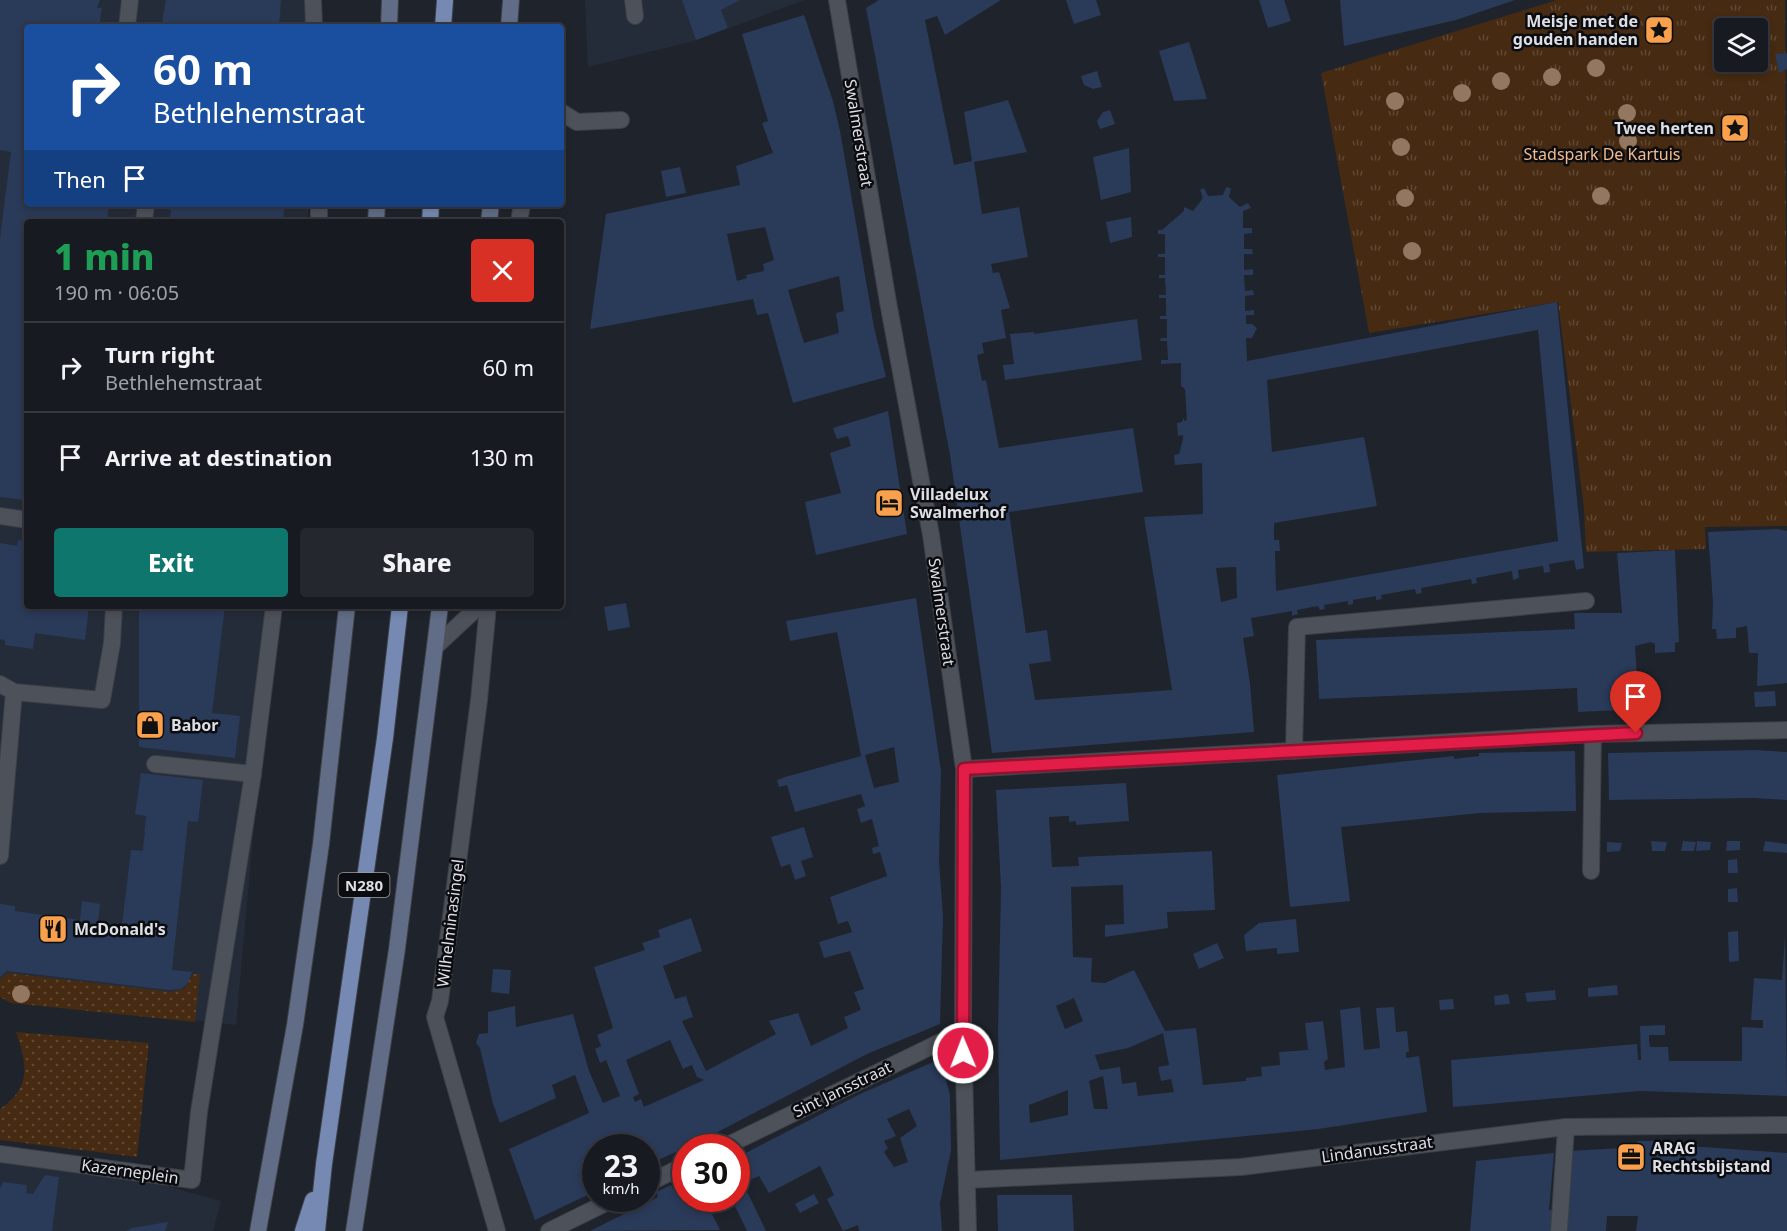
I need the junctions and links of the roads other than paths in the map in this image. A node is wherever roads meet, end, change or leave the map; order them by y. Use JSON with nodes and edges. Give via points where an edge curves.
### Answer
{"nodes":[{"id":1,"x":130,"y":0,"type":"edge"},
{"id":2,"x":313,"y":0,"type":"edge"},
{"id":3,"x":390,"y":0,"type":"edge"},
{"id":4,"x":445,"y":0,"type":"edge"},
{"id":5,"x":511,"y":0,"type":"edge"},
{"id":6,"x":837,"y":0,"type":"edge"},
{"id":7,"x":127,"y":24,"type":"edge"},
{"id":8,"x":314,"y":24,"type":"edge"},
{"id":9,"x":389,"y":24,"type":"edge"},
{"id":10,"x":443,"y":24,"type":"edge"},
{"id":11,"x":509,"y":24,"type":"edge"},
{"id":12,"x":564,"y":114,"type":"edge"},
{"id":13,"x":621,"y":120,"type":"dead end"},
{"id":14,"x":0,"y":516,"type":"edge"},
{"id":15,"x":24,"y":520,"type":"edge"},
{"id":16,"x":1586,"y":602,"type":"dead end"},
{"id":17,"x":114,"y":609,"type":"edge"},
{"id":18,"x":274,"y":609,"type":"edge"},
{"id":19,"x":347,"y":609,"type":"edge"},
{"id":20,"x":400,"y":609,"type":"edge"},
{"id":21,"x":440,"y":609,"type":"edge"},
{"id":22,"x":477,"y":609,"type":"edge"},
{"id":23,"x":488,"y":609,"type":"edge"},
{"id":24,"x":435,"y":647,"type":"junction"},
{"id":25,"x":7,"y":688,"type":"edge"},
{"id":26,"x":1787,"y":730,"type":"edge"},
{"id":27,"x":1593,"y":734,"type":"junction"},
{"id":28,"x":1294,"y":751,"type":"junction"},
{"id":29,"x":155,"y":764,"type":"dead end"},
{"id":30,"x":964,"y":769,"type":"junction"},
{"id":31,"x":253,"y":774,"type":"junction"},
{"id":32,"x":0,"y":855,"type":"edge"},
{"id":33,"x":1591,"y":871,"type":"dead end"},
{"id":34,"x":963,"y":1031,"type":"junction"},
{"id":35,"x":1787,"y":1125,"type":"edge"},
{"id":36,"x":1566,"y":1127,"type":"junction"},
{"id":37,"x":750,"y":1134,"type":"edge"},
{"id":38,"x":0,"y":1154,"type":"edge"},
{"id":39,"x":324,"y":1164,"type":"junction"},
{"id":40,"x":967,"y":1180,"type":"junction"},
{"id":41,"x":588,"y":1212,"type":"edge"},
{"id":42,"x":258,"y":1231,"type":"edge"},
{"id":43,"x":303,"y":1231,"type":"edge"},
{"id":44,"x":317,"y":1231,"type":"edge"},
{"id":45,"x":354,"y":1231,"type":"edge"},
{"id":46,"x":497,"y":1231,"type":"edge"},
{"id":47,"x":549,"y":1231,"type":"edge"},
{"id":48,"x":968,"y":1231,"type":"edge"},
{"id":49,"x":1559,"y":1231,"type":"edge"}],
"edges":[{"from":1,"to":7,"type":"street"},
{"from":2,"to":8,"type":"street"},
{"from":3,"to":9,"type":"main road"},
{"from":4,"to":10,"type":"main road"},
{"from":5,"to":11,"type":"main road"},
{"from":6,"to":30,"type":"street","name":"Swalmerstraat","via":[[931,535]]},
{"from":12,"to":13,"type":"street","via":[[577,122]]},
{"from":14,"to":15,"type":"street"},
{"from":16,"to":28,"type":"street","via":[[1298,627]]},
{"from":17,"to":25,"type":"street","via":[[102,700]]},
{"from":18,"to":31,"type":"street"},
{"from":19,"to":42,"type":"main road","number":"N280","via":[[321,844],[295,1025]]},
{"from":20,"to":39,"type":"main road","number":"N280"},
{"from":21,"to":24,"type":"main road","number":"N280"},
{"from":22,"to":24,"type":"street"},
{"from":23,"to":46,"type":"street","name":"Wilhelminasingel","via":[[479,700],[435,1017]]},
{"from":24,"to":45,"type":"main road","number":"N280","via":[[397,949]]},
{"from":25,"to":32,"type":"street"},
{"from":26,"to":27,"type":"street"},
{"from":27,"to":28,"type":"street"},
{"from":27,"to":33,"type":"street"},
{"from":28,"to":30,"type":"street"},
{"from":29,"to":31,"type":"street"},
{"from":30,"to":34,"type":"street","name":"Swalmerstraat"},
{"from":31,"to":38,"type":"street","name":"Kazerneplein","via":[[199,1112],[192,1180]]},
{"from":34,"to":37,"type":"street","name":"Sint Jansstraat"},
{"from":34,"to":40,"type":"street","name":"Swalmerstraat"},
{"from":35,"to":36,"type":"street","name":"Lindanusstraat"},
{"from":36,"to":40,"type":"street","name":"Lindanusstraat","via":[[1241,1167]]},
{"from":36,"to":49,"type":"street"},
{"from":39,"to":43,"type":"main road","number":"N280"},
{"from":39,"to":44,"type":"main road","number":"N280"},
{"from":40,"to":48,"type":"street","name":"Swalmerstraat"},
{"from":41,"to":47,"type":"street"}]}
